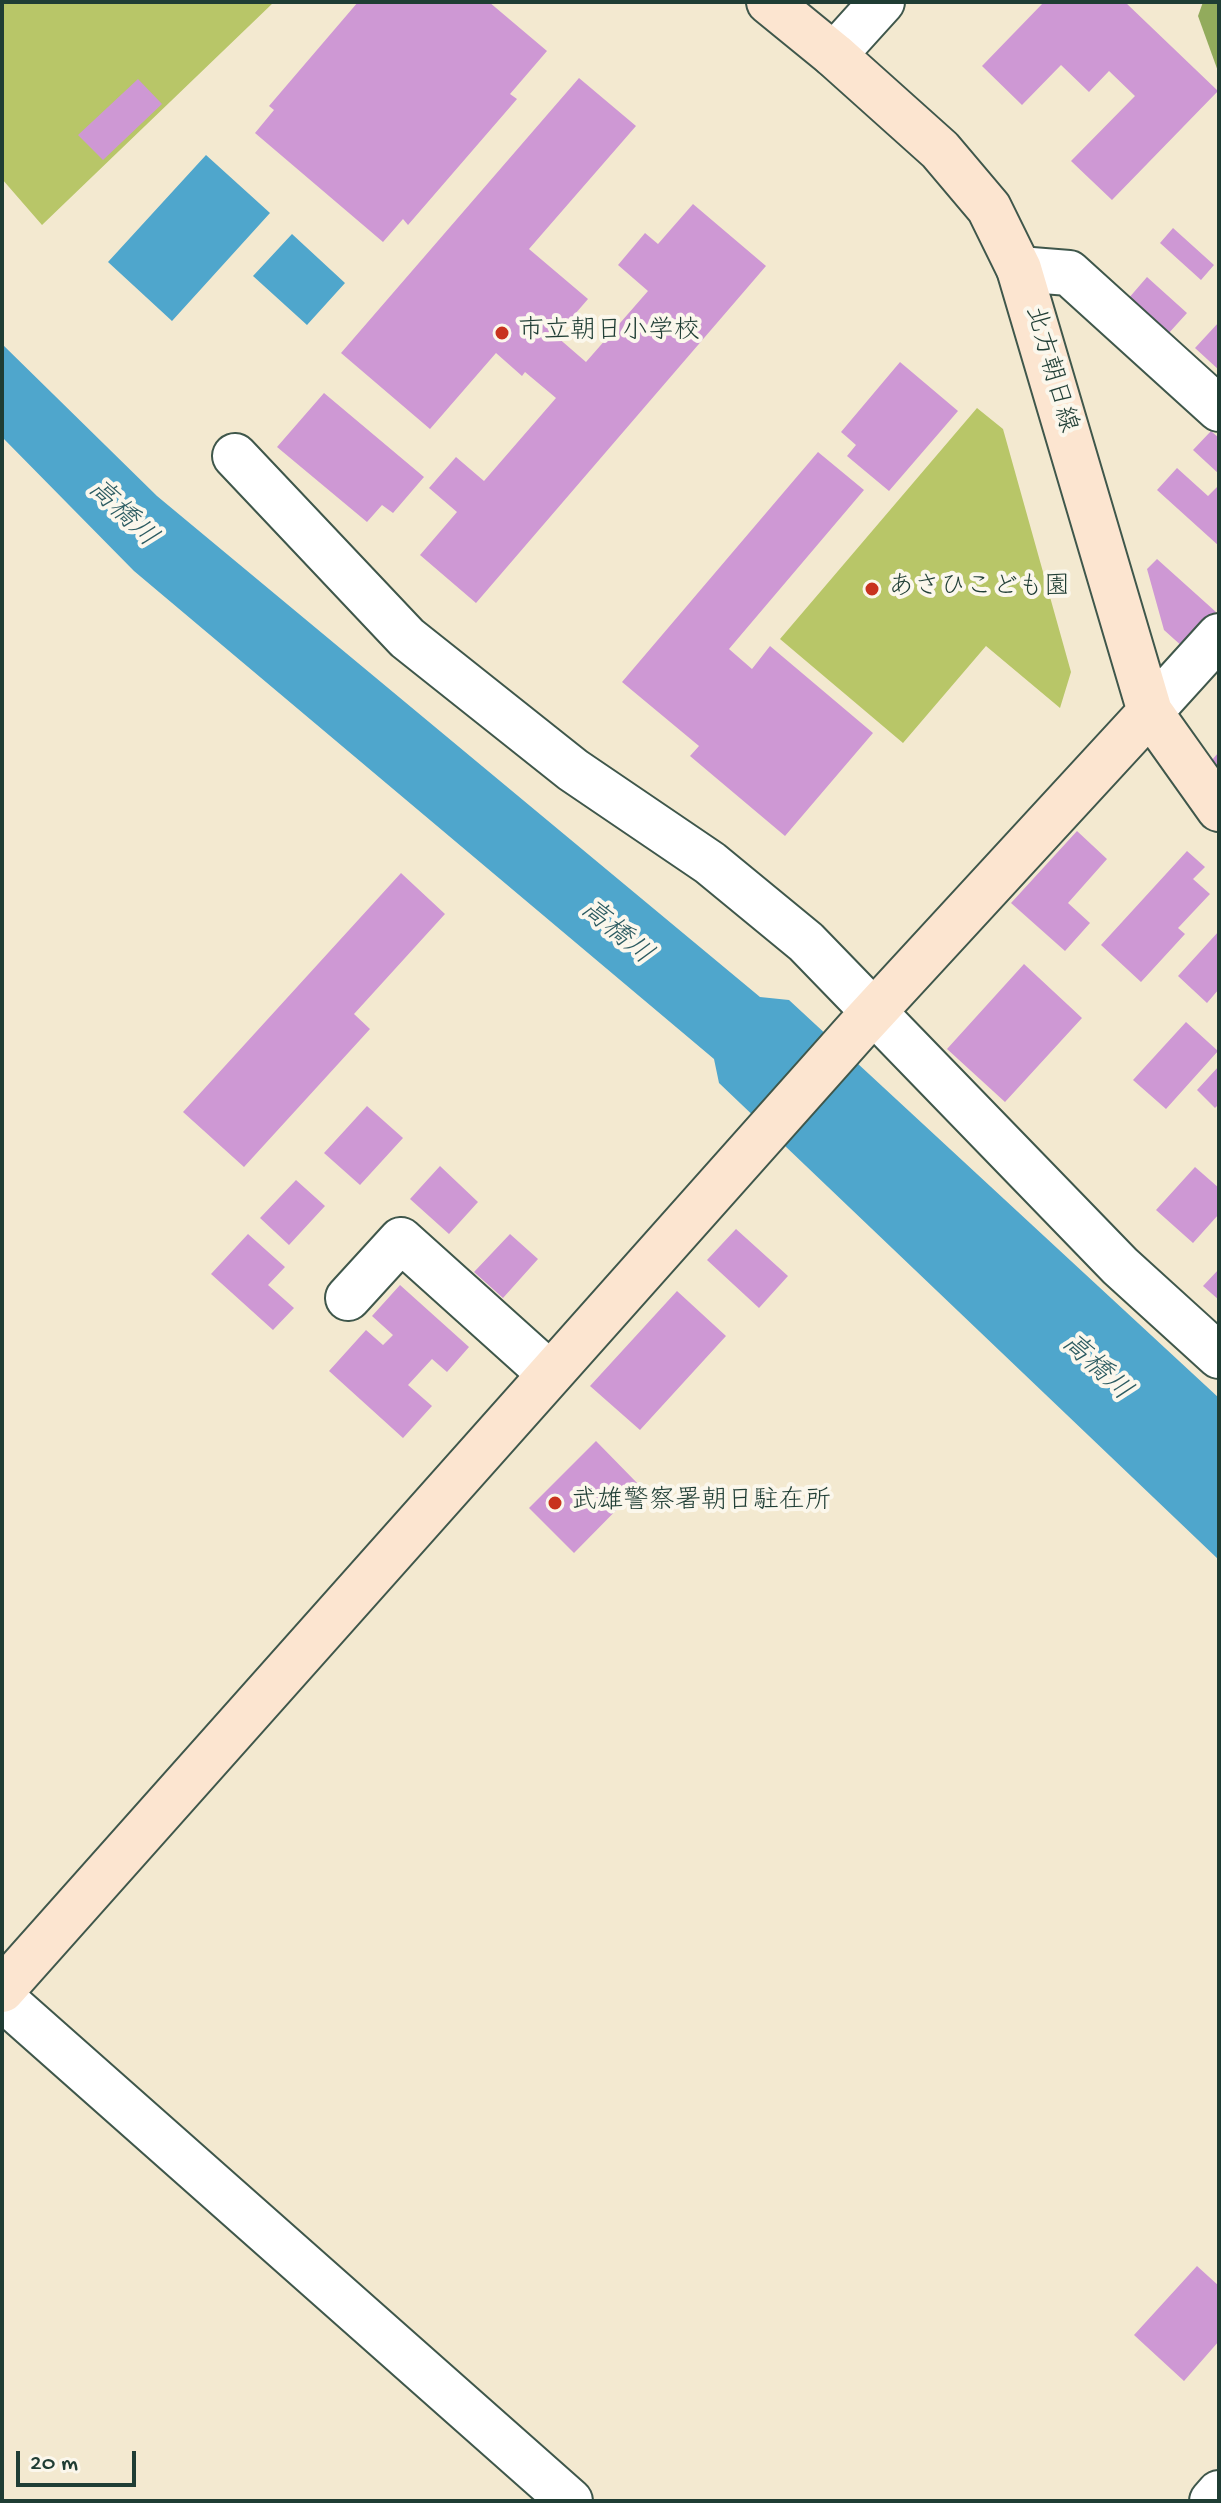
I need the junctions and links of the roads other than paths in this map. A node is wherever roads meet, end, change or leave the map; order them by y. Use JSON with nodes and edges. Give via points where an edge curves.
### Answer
{"nodes":[{"id":1,"x":769,"y":2,"type":"edge"},
{"id":2,"x":882,"y":2,"type":"edge"},
{"id":3,"x":834,"y":55,"type":"junction"},
{"id":4,"x":1019,"y":269,"type":"junction"},
{"id":5,"x":1219,"y":409,"type":"edge"},
{"id":6,"x":235,"y":456,"type":"dead end"},
{"id":7,"x":1219,"y":636,"type":"edge"},
{"id":8,"x":1150,"y":712,"type":"junction"},
{"id":9,"x":1219,"y":809,"type":"edge"},
{"id":10,"x":865,"y":1021,"type":"junction"},
{"id":11,"x":348,"y":1298,"type":"dead end"},
{"id":12,"x":1219,"y":1356,"type":"edge"},
{"id":13,"x":550,"y":1374,"type":"junction"},
{"id":14,"x":2,"y":1990,"type":"edge"},
{"id":15,"x":2,"y":1998,"type":"edge"},
{"id":16,"x":1219,"y":2493,"type":"edge"},
{"id":17,"x":570,"y":2501,"type":"edge"},
{"id":18,"x":1212,"y":2501,"type":"edge"}],
"edges":[{"from":1,"to":3,"type":"street","name":"北方朝日線"},
{"from":2,"to":3,"type":"street"},
{"from":3,"to":4,"type":"street","name":"北方朝日線","via":[[940,150],[989,208]]},
{"from":4,"to":5,"type":"street","via":[[1069,273]]},
{"from":4,"to":8,"type":"street","name":"北方朝日線"},
{"from":6,"to":10,"type":"street","via":[[407,638],[573,770],[710,863],[806,942]]},
{"from":7,"to":8,"type":"street"},
{"from":8,"to":9,"type":"street","name":"北方朝日線"},
{"from":8,"to":10,"type":"street"},
{"from":10,"to":12,"type":"street"},
{"from":10,"to":13,"type":"street"},
{"from":11,"to":13,"type":"street","via":[[401,1240]]},
{"from":13,"to":14,"type":"street"},
{"from":15,"to":17,"type":"street"},
{"from":16,"to":18,"type":"street"}]}
